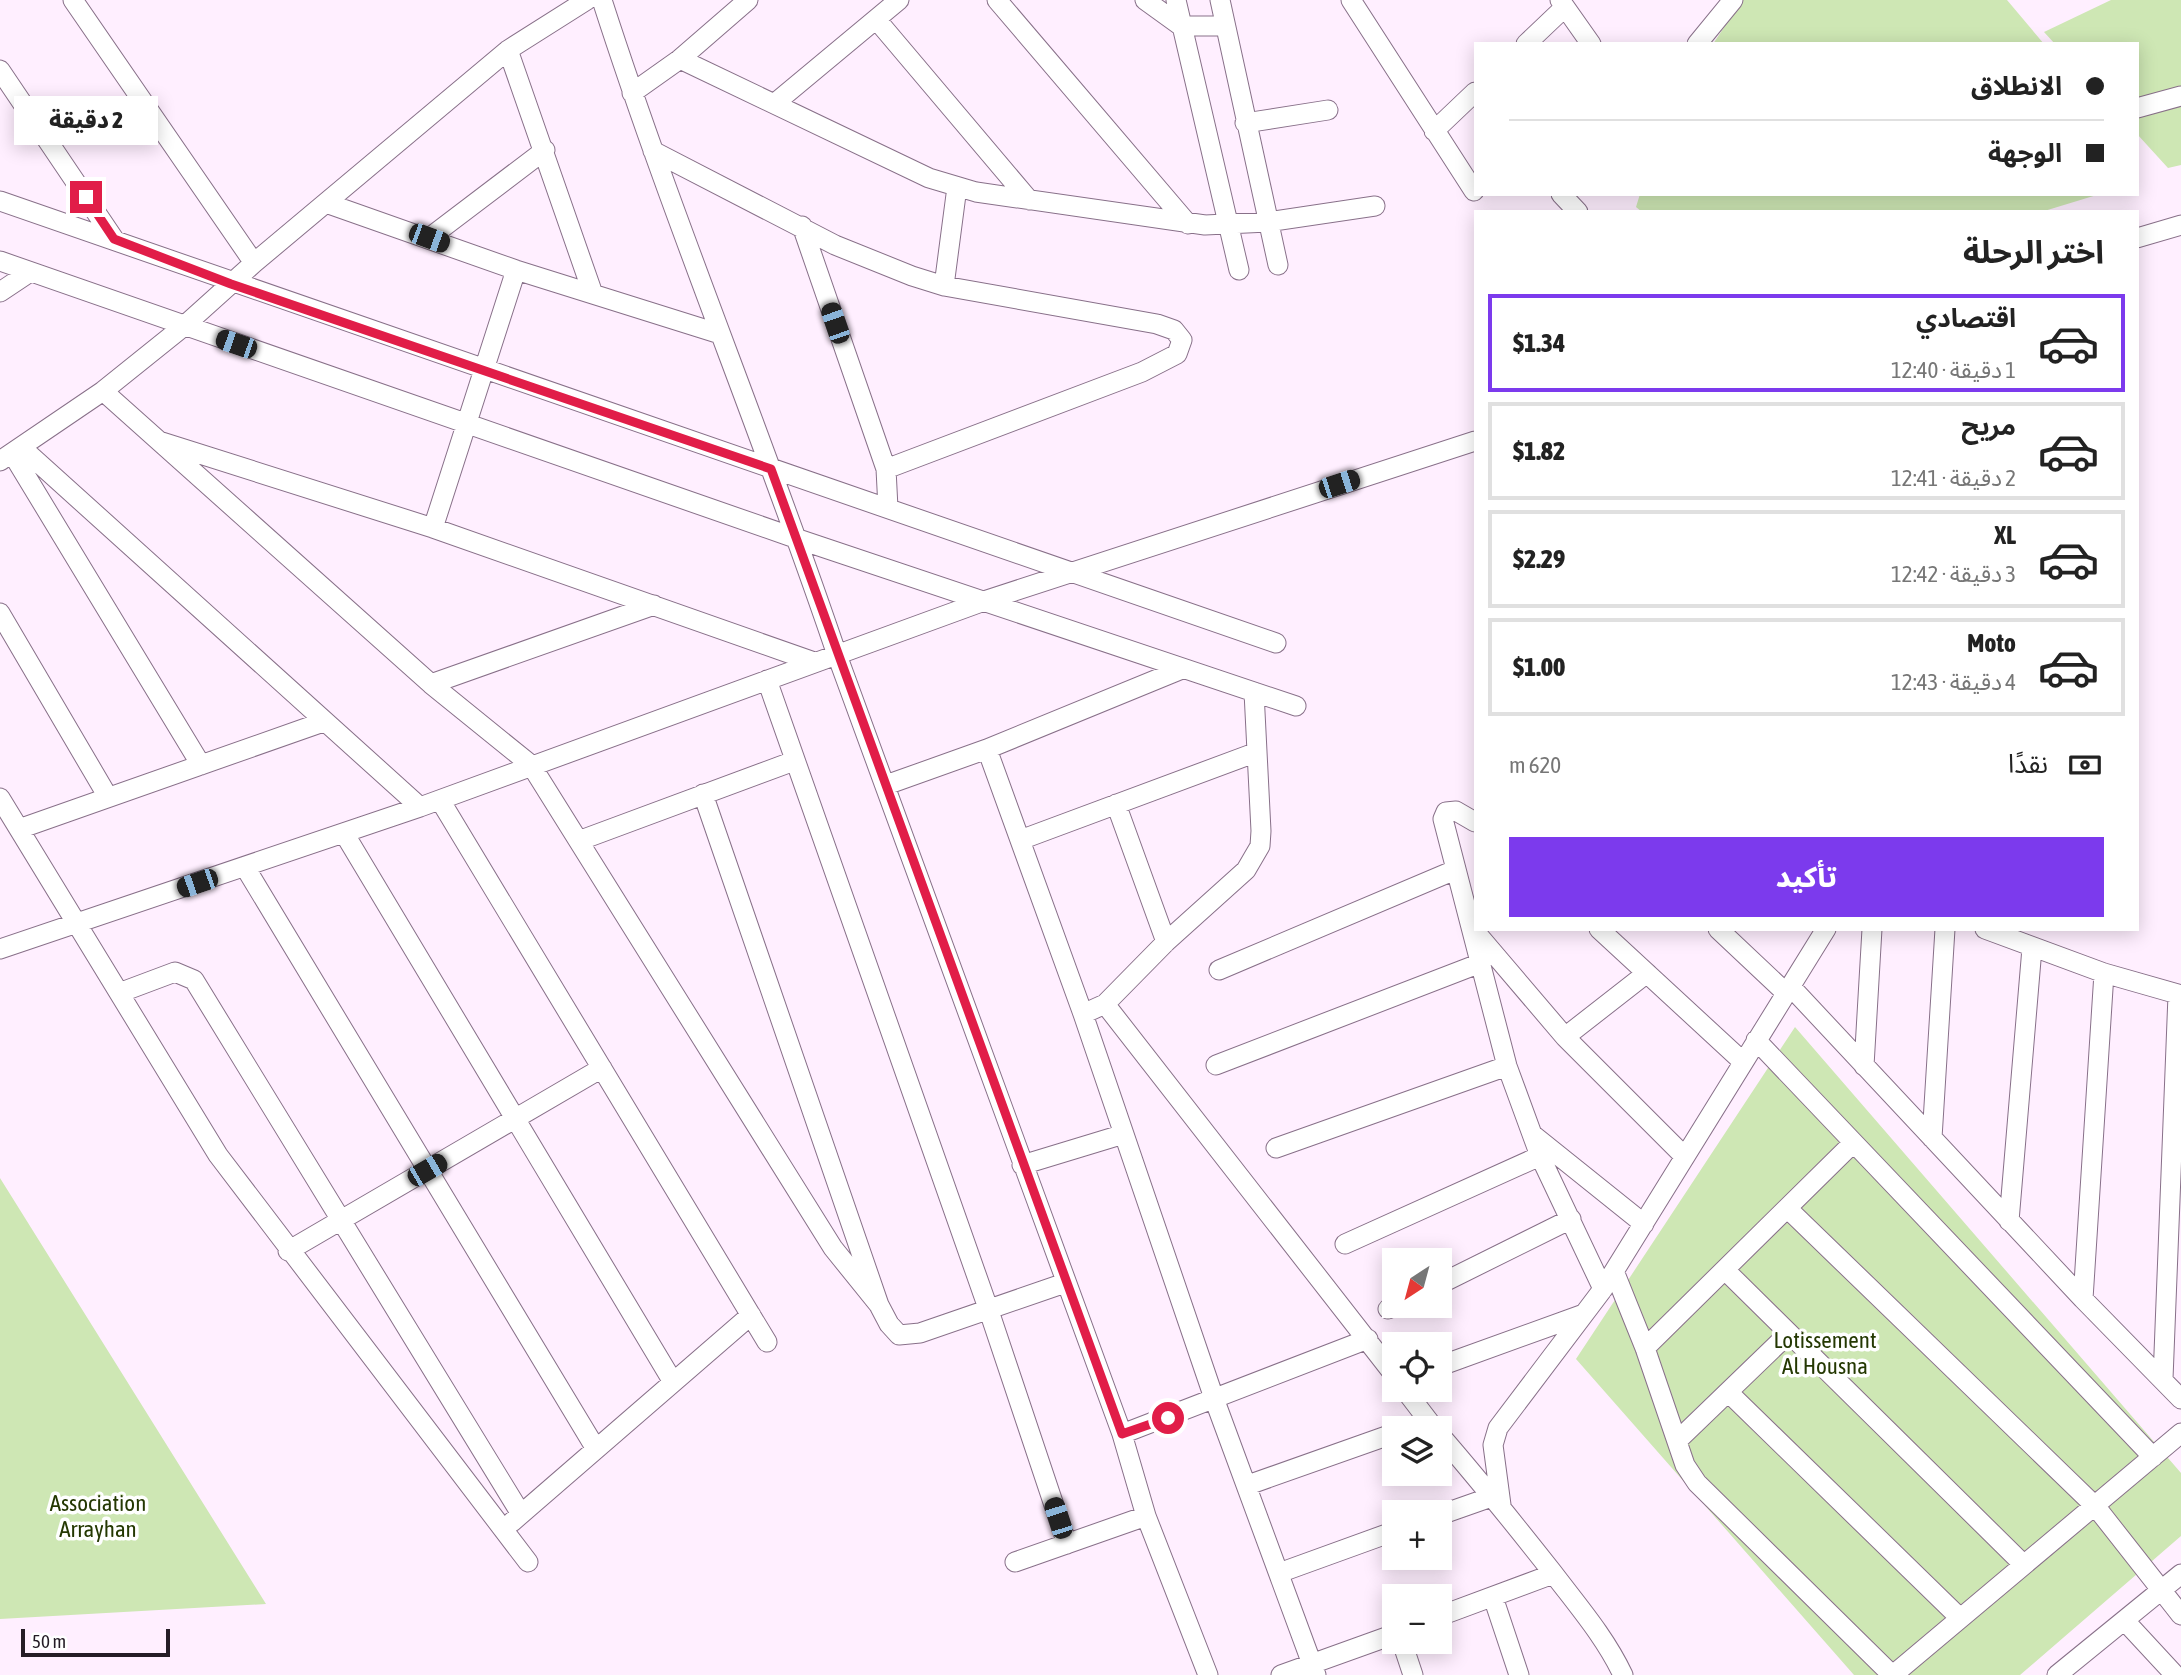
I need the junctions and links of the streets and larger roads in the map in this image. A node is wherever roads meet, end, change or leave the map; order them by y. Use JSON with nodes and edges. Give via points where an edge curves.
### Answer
{"nodes":[{"id":1,"x":73,"y":0,"type":"edge"},
{"id":2,"x":587,"y":0,"type":"edge"},
{"id":3,"x":602,"y":0,"type":"edge"},
{"id":4,"x":748,"y":0,"type":"edge"},
{"id":5,"x":899,"y":0,"type":"edge"},
{"id":6,"x":997,"y":0,"type":"edge"},
{"id":7,"x":1146,"y":0,"type":"edge"},
{"id":8,"x":1175,"y":0,"type":"edge"},
{"id":9,"x":1220,"y":0,"type":"edge"},
{"id":10,"x":1351,"y":0,"type":"edge"},
{"id":11,"x":1733,"y":0,"type":"edge"},
{"id":12,"x":1562,"y":4,"type":"edge"},
{"id":13,"x":876,"y":19,"type":"junction"},
{"id":14,"x":1181,"y":26,"type":"junction"},
{"id":15,"x":1225,"y":26,"type":"junction"},
{"id":16,"x":1528,"y":42,"type":"edge"},
{"id":17,"x":1590,"y":42,"type":"edge"},
{"id":18,"x":1699,"y":42,"type":"edge"},
{"id":19,"x":508,"y":50,"type":"junction"},
{"id":20,"x":680,"y":59,"type":"junction"},
{"id":21,"x":0,"y":70,"type":"edge"},
{"id":22,"x":632,"y":93,"type":"junction"},
{"id":23,"x":2181,"y":96,"type":"edge"},
{"id":24,"x":1472,"y":100,"type":"edge"},
{"id":25,"x":774,"y":104,"type":"junction"},
{"id":26,"x":2139,"y":107,"type":"edge"},
{"id":27,"x":1328,"y":110,"type":"dead end"},
{"id":28,"x":1245,"y":123,"type":"junction"},
{"id":29,"x":1434,"y":131,"type":"junction"},
{"id":30,"x":545,"y":150,"type":"junction"},
{"id":31,"x":653,"y":151,"type":"junction"},
{"id":32,"x":957,"y":187,"type":"junction"},
{"id":33,"x":1474,"y":191,"type":"dead end"},
{"id":34,"x":1563,"y":196,"type":"edge"},
{"id":35,"x":1029,"y":200,"type":"junction"},
{"id":36,"x":0,"y":201,"type":"edge"},
{"id":37,"x":326,"y":204,"type":"junction"},
{"id":38,"x":1375,"y":206,"type":"dead end"},
{"id":39,"x":1576,"y":210,"type":"edge"},
{"id":40,"x":1268,"y":222,"type":"junction"},
{"id":41,"x":1188,"y":224,"type":"junction"},
{"id":42,"x":1228,"y":225,"type":"junction"},
{"id":43,"x":2181,"y":225,"type":"edge"},
{"id":44,"x":802,"y":226,"type":"junction"},
{"id":45,"x":2139,"y":237,"type":"edge"},
{"id":46,"x":429,"y":238,"type":"junction"},
{"id":47,"x":114,"y":239,"type":"junction"},
{"id":48,"x":0,"y":261,"type":"edge"},
{"id":49,"x":254,"y":263,"type":"junction"},
{"id":50,"x":1278,"y":265,"type":"dead end"},
{"id":51,"x":516,"y":270,"type":"junction"},
{"id":52,"x":1238,"y":271,"type":"dead end"},
{"id":53,"x":30,"y":272,"type":"junction"},
{"id":54,"x":231,"y":284,"type":"junction"},
{"id":55,"x":944,"y":286,"type":"junction"},
{"id":56,"x":0,"y":292,"type":"edge"},
{"id":57,"x":593,"y":294,"type":"junction"},
{"id":58,"x":184,"y":326,"type":"junction"},
{"id":59,"x":720,"y":334,"type":"junction"},
{"id":60,"x":486,"y":371,"type":"junction"},
{"id":61,"x":103,"y":391,"type":"junction"},
{"id":62,"x":467,"y":423,"type":"junction"},
{"id":63,"x":155,"y":439,"type":"junction"},
{"id":64,"x":1474,"y":441,"type":"edge"},
{"id":65,"x":11,"y":454,"type":"edge"},
{"id":66,"x":771,"y":469,"type":"junction"},
{"id":67,"x":886,"y":469,"type":"junction"},
{"id":68,"x":888,"y":508,"type":"junction"},
{"id":69,"x":433,"y":528,"type":"junction"},
{"id":70,"x":798,"y":538,"type":"junction"},
{"id":71,"x":1069,"y":573,"type":"junction"},
{"id":72,"x":987,"y":600,"type":"junction"},
{"id":73,"x":654,"y":606,"type":"junction"},
{"id":74,"x":0,"y":613,"type":"edge"},
{"id":75,"x":1276,"y":643,"type":"dead end"},
{"id":76,"x":837,"y":655,"type":"junction"},
{"id":77,"x":814,"y":662,"type":"junction"},
{"id":78,"x":1182,"y":670,"type":"junction"},
{"id":79,"x":767,"y":680,"type":"junction"},
{"id":80,"x":431,"y":684,"type":"junction"},
{"id":81,"x":1254,"y":692,"type":"junction"},
{"id":82,"x":1296,"y":706,"type":"dead end"},
{"id":83,"x":323,"y":722,"type":"junction"},
{"id":84,"x":987,"y":749,"type":"junction"},
{"id":85,"x":1257,"y":752,"type":"junction"},
{"id":86,"x":794,"y":761,"type":"junction"},
{"id":87,"x":201,"y":765,"type":"junction"},
{"id":88,"x":531,"y":765,"type":"junction"},
{"id":89,"x":886,"y":785,"type":"junction"},
{"id":90,"x":703,"y":794,"type":"junction"},
{"id":91,"x":108,"y":797,"type":"junction"},
{"id":92,"x":0,"y":798,"type":"edge"},
{"id":93,"x":440,"y":800,"type":"junction"},
{"id":94,"x":1116,"y":804,"type":"junction"},
{"id":95,"x":420,"y":807,"type":"junction"},
{"id":96,"x":1474,"y":821,"type":"edge"},
{"id":97,"x":19,"y":829,"type":"junction"},
{"id":98,"x":344,"y":833,"type":"junction"},
{"id":99,"x":1023,"y":839,"type":"junction"},
{"id":100,"x":581,"y":840,"type":"junction"},
{"id":101,"x":245,"y":867,"type":"junction"},
{"id":102,"x":1455,"y":870,"type":"junction"},
{"id":103,"x":78,"y":923,"type":"junction"},
{"id":104,"x":1471,"y":926,"type":"junction"},
{"id":105,"x":1474,"y":930,"type":"edge"},
{"id":106,"x":1475,"y":931,"type":"edge"},
{"id":107,"x":1601,"y":931,"type":"edge"},
{"id":108,"x":1720,"y":931,"type":"edge"},
{"id":109,"x":1825,"y":931,"type":"edge"},
{"id":110,"x":1871,"y":931,"type":"edge"},
{"id":111,"x":1945,"y":931,"type":"edge"},
{"id":112,"x":1990,"y":931,"type":"edge"},
{"id":113,"x":1166,"y":942,"type":"junction"},
{"id":114,"x":2032,"y":948,"type":"junction"},
{"id":115,"x":0,"y":949,"type":"edge"},
{"id":116,"x":1478,"y":964,"type":"junction"},
{"id":117,"x":1219,"y":970,"type":"dead end"},
{"id":118,"x":1647,"y":973,"type":"junction"},
{"id":119,"x":2104,"y":973,"type":"junction"},
{"id":120,"x":1789,"y":991,"type":"junction"},
{"id":121,"x":119,"y":993,"type":"junction"},
{"id":122,"x":2179,"y":995,"type":"edge"},
{"id":123,"x":1104,"y":1004,"type":"junction"},
{"id":124,"x":1083,"y":1014,"type":"junction"},
{"id":125,"x":1565,"y":1037,"type":"junction"},
{"id":126,"x":1756,"y":1040,"type":"junction"},
{"id":127,"x":1742,"y":1061,"type":"junction"},
{"id":128,"x":1216,"y":1065,"type":"dead end"},
{"id":129,"x":1507,"y":1066,"type":"junction"},
{"id":130,"x":1864,"y":1066,"type":"junction"},
{"id":131,"x":602,"y":1068,"type":"junction"},
{"id":132,"x":515,"y":1118,"type":"junction"},
{"id":133,"x":1124,"y":1134,"type":"junction"},
{"id":134,"x":1531,"y":1134,"type":"junction"},
{"id":135,"x":1932,"y":1138,"type":"junction"},
{"id":136,"x":1852,"y":1144,"type":"junction"},
{"id":137,"x":1276,"y":1148,"type":"dead end"},
{"id":138,"x":1540,"y":1156,"type":"junction"},
{"id":139,"x":1684,"y":1156,"type":"junction"},
{"id":140,"x":1022,"y":1165,"type":"junction"},
{"id":141,"x":427,"y":1170,"type":"junction"},
{"id":142,"x":1787,"y":1208,"type":"junction"},
{"id":143,"x":1571,"y":1219,"type":"junction"},
{"id":144,"x":339,"y":1221,"type":"junction"},
{"id":145,"x":2009,"y":1221,"type":"junction"},
{"id":146,"x":1644,"y":1224,"type":"junction"},
{"id":147,"x":1345,"y":1244,"type":"dead end"},
{"id":148,"x":288,"y":1251,"type":"junction"},
{"id":149,"x":1725,"y":1270,"type":"junction"},
{"id":150,"x":1614,"y":1271,"type":"junction"},
{"id":151,"x":1452,"y":1278,"type":"edge"},
{"id":152,"x":1065,"y":1283,"type":"junction"},
{"id":153,"x":1603,"y":1289,"type":"junction"},
{"id":154,"x":2083,"y":1299,"type":"junction"},
{"id":155,"x":879,"y":1305,"type":"junction"},
{"id":156,"x":988,"y":1308,"type":"junction"},
{"id":157,"x":1585,"y":1314,"type":"junction"},
{"id":158,"x":751,"y":1315,"type":"junction"},
{"id":159,"x":1789,"y":1333,"type":"junction"},
{"id":160,"x":1368,"y":1339,"type":"junction"},
{"id":161,"x":767,"y":1342,"type":"dead end"},
{"id":162,"x":1645,"y":1348,"type":"junction"},
{"id":163,"x":1382,"y":1358,"type":"edge"},
{"id":164,"x":1452,"y":1362,"type":"edge"},
{"id":165,"x":2163,"y":1379,"type":"junction"},
{"id":166,"x":673,"y":1382,"type":"junction"},
{"id":167,"x":1728,"y":1392,"type":"junction"},
{"id":168,"x":2181,"y":1399,"type":"edge"},
{"id":169,"x":1214,"y":1401,"type":"junction"},
{"id":170,"x":468,"y":1429,"type":"junction"},
{"id":171,"x":2181,"y":1433,"type":"edge"},
{"id":172,"x":1122,"y":1434,"type":"junction"},
{"id":173,"x":1382,"y":1438,"type":"edge"},
{"id":174,"x":1676,"y":1441,"type":"junction"},
{"id":175,"x":441,"y":1449,"type":"junction"},
{"id":176,"x":596,"y":1449,"type":"junction"},
{"id":177,"x":1452,"y":1453,"type":"edge"},
{"id":178,"x":2153,"y":1457,"type":"junction"},
{"id":179,"x":1248,"y":1485,"type":"junction"},
{"id":180,"x":1497,"y":1501,"type":"junction"},
{"id":181,"x":2096,"y":1507,"type":"junction"},
{"id":182,"x":1452,"y":1512,"type":"edge"},
{"id":183,"x":522,"y":1514,"type":"junction"},
{"id":184,"x":1146,"y":1516,"type":"junction"},
{"id":185,"x":503,"y":1530,"type":"junction"},
{"id":186,"x":1382,"y":1536,"type":"edge"},
{"id":187,"x":1067,"y":1544,"type":"junction"},
{"id":188,"x":528,"y":1562,"type":"dead end"},
{"id":189,"x":1015,"y":1562,"type":"dead end"},
{"id":190,"x":2024,"y":1565,"type":"junction"},
{"id":191,"x":1279,"y":1573,"type":"junction"},
{"id":192,"x":1553,"y":1574,"type":"junction"},
{"id":193,"x":2181,"y":1574,"type":"edge"},
{"id":194,"x":2161,"y":1590,"type":"junction"},
{"id":195,"x":1493,"y":1597,"type":"junction"},
{"id":196,"x":1452,"y":1612,"type":"edge"},
{"id":197,"x":2181,"y":1615,"type":"edge"},
{"id":198,"x":1960,"y":1618,"type":"junction"},
{"id":199,"x":2125,"y":1621,"type":"junction"},
{"id":200,"x":1382,"y":1640,"type":"edge"},
{"id":201,"x":1406,"y":1654,"type":"edge"},
{"id":202,"x":1314,"y":1670,"type":"edge"},
{"id":203,"x":1208,"y":1675,"type":"edge"},
{"id":204,"x":1281,"y":1675,"type":"edge"},
{"id":205,"x":1413,"y":1675,"type":"edge"},
{"id":206,"x":1519,"y":1675,"type":"edge"},
{"id":207,"x":1623,"y":1675,"type":"edge"},
{"id":208,"x":1893,"y":1675,"type":"edge"},
{"id":209,"x":2058,"y":1675,"type":"edge"},
{"id":210,"x":2175,"y":1675,"type":"edge"}],
"edges":[{"from":1,"to":49,"type":"street"},
{"from":2,"to":19,"type":"street"},
{"from":3,"to":22,"type":"street"},
{"from":4,"to":20,"type":"street"},
{"from":5,"to":13,"type":"street"},
{"from":6,"to":41,"type":"street"},
{"from":7,"to":14,"type":"street"},
{"from":8,"to":14,"type":"street"},
{"from":9,"to":15,"type":"street"},
{"from":10,"to":29,"type":"street"},
{"from":11,"to":18,"type":"street"},
{"from":12,"to":16,"type":"street"},
{"from":12,"to":17,"type":"street"},
{"from":13,"to":25,"type":"street"},
{"from":13,"to":35,"type":"street"},
{"from":14,"to":15,"type":"street"},
{"from":14,"to":42,"type":"street"},
{"from":15,"to":28,"type":"street"},
{"from":19,"to":30,"type":"street"},
{"from":19,"to":37,"type":"street"},
{"from":20,"to":22,"type":"street"},
{"from":20,"to":25,"type":"street"},
{"from":21,"to":47,"type":"street"},
{"from":22,"to":31,"type":"street"},
{"from":23,"to":26,"type":"street"},
{"from":24,"to":29,"type":"street"},
{"from":25,"to":32,"type":"street"},
{"from":27,"to":28,"type":"street"},
{"from":28,"to":40,"type":"street"},
{"from":29,"to":33,"type":"street"},
{"from":30,"to":46,"type":"street"},
{"from":30,"to":57,"type":"street"},
{"from":31,"to":44,"type":"street"},
{"from":31,"to":59,"type":"street"},
{"from":32,"to":35,"type":"street"},
{"from":32,"to":55,"type":"street"},
{"from":34,"to":39,"type":"street"},
{"from":35,"to":41,"type":"street"},
{"from":36,"to":47,"type":"street"},
{"from":37,"to":46,"type":"street"},
{"from":37,"to":49,"type":"street"},
{"from":38,"to":40,"type":"street"},
{"from":40,"to":42,"type":"street"},
{"from":40,"to":50,"type":"street"},
{"from":41,"to":42,"type":"street"},
{"from":42,"to":52,"type":"street"},
{"from":43,"to":45,"type":"street"},
{"from":44,"to":55,"type":"street","via":[[870,261]]},
{"from":44,"to":67,"type":"street"},
{"from":46,"to":51,"type":"street"},
{"from":47,"to":54,"type":"street"},
{"from":48,"to":53,"type":"street"},
{"from":49,"to":54,"type":"street"},
{"from":51,"to":57,"type":"street"},
{"from":51,"to":60,"type":"street"},
{"from":53,"to":56,"type":"street"},
{"from":53,"to":58,"type":"street"},
{"from":54,"to":58,"type":"street"},
{"from":54,"to":60,"type":"street"},
{"from":55,"to":67,"type":"street","via":[[1157,324],[1180,335],[1182,347],[1142,372]]},
{"from":57,"to":59,"type":"street"},
{"from":58,"to":61,"type":"street"},
{"from":58,"to":62,"type":"street"},
{"from":59,"to":66,"type":"street"},
{"from":60,"to":62,"type":"street"},
{"from":60,"to":66,"type":"street"},
{"from":61,"to":63,"type":"street"},
{"from":61,"to":65,"type":"street"},
{"from":62,"to":69,"type":"street"},
{"from":62,"to":70,"type":"street"},
{"from":63,"to":69,"type":"street"},
{"from":63,"to":80,"type":"street"},
{"from":64,"to":71,"type":"street"},
{"from":65,"to":83,"type":"street"},
{"from":65,"to":87,"type":"street"},
{"from":66,"to":68,"type":"street"},
{"from":66,"to":70,"type":"street"},
{"from":67,"to":68,"type":"street"},
{"from":68,"to":71,"type":"street"},
{"from":69,"to":73,"type":"street"},
{"from":70,"to":72,"type":"street"},
{"from":70,"to":76,"type":"street"},
{"from":71,"to":72,"type":"street"},
{"from":71,"to":75,"type":"street"},
{"from":72,"to":76,"type":"street"},
{"from":72,"to":78,"type":"street"},
{"from":73,"to":77,"type":"street"},
{"from":73,"to":80,"type":"street"},
{"from":74,"to":91,"type":"street"},
{"from":76,"to":77,"type":"street"},
{"from":76,"to":89,"type":"street"},
{"from":77,"to":79,"type":"street"},
{"from":78,"to":81,"type":"street"},
{"from":78,"to":84,"type":"street"},
{"from":79,"to":86,"type":"street"},
{"from":79,"to":88,"type":"street"},
{"from":80,"to":88,"type":"street"},
{"from":81,"to":82,"type":"street"},
{"from":81,"to":85,"type":"street"},
{"from":83,"to":87,"type":"street"},
{"from":83,"to":95,"type":"street"},
{"from":84,"to":89,"type":"street"},
{"from":84,"to":99,"type":"street"},
{"from":85,"to":94,"type":"street"},
{"from":85,"to":113,"type":"street","via":[[1261,831],[1256,856]]},
{"from":86,"to":90,"type":"street"},
{"from":86,"to":156,"type":"street"},
{"from":87,"to":91,"type":"street"},
{"from":88,"to":93,"type":"street"},
{"from":88,"to":100,"type":"street"},
{"from":89,"to":140,"type":"street"},
{"from":90,"to":100,"type":"street"},
{"from":90,"to":155,"type":"street"},
{"from":91,"to":97,"type":"street"},
{"from":92,"to":97,"type":"street"},
{"from":93,"to":95,"type":"street"},
{"from":93,"to":131,"type":"street"},
{"from":94,"to":99,"type":"street"},
{"from":94,"to":113,"type":"street"},
{"from":95,"to":98,"type":"street"},
{"from":96,"to":102,"type":"street","via":[[1456,811],[1446,812],[1443,818]]},
{"from":97,"to":103,"type":"street"},
{"from":98,"to":101,"type":"street"},
{"from":98,"to":132,"type":"street"},
{"from":99,"to":124,"type":"street"},
{"from":100,"to":155,"type":"street","via":[[833,1248]]},
{"from":101,"to":103,"type":"street"},
{"from":101,"to":141,"type":"street"},
{"from":102,"to":104,"type":"street"},
{"from":102,"to":117,"type":"street"},
{"from":103,"to":115,"type":"street"},
{"from":103,"to":121,"type":"street"},
{"from":104,"to":105,"type":"street"},
{"from":104,"to":116,"type":"street"},
{"from":106,"to":125,"type":"street"},
{"from":107,"to":118,"type":"street"},
{"from":108,"to":120,"type":"street"},
{"from":109,"to":120,"type":"street"},
{"from":110,"to":130,"type":"street"},
{"from":111,"to":135,"type":"street"},
{"from":112,"to":114,"type":"street"},
{"from":113,"to":123,"type":"street"},
{"from":114,"to":119,"type":"street"},
{"from":114,"to":145,"type":"street"},
{"from":116,"to":128,"type":"street"},
{"from":116,"to":129,"type":"street"},
{"from":118,"to":125,"type":"street"},
{"from":118,"to":127,"type":"street"},
{"from":119,"to":122,"type":"street"},
{"from":119,"to":154,"type":"street"},
{"from":120,"to":126,"type":"street"},
{"from":120,"to":130,"type":"street"},
{"from":121,"to":144,"type":"street","via":[[175,972],[194,980]]},
{"from":121,"to":148,"type":"street","via":[[218,1156]]},
{"from":122,"to":165,"type":"street"},
{"from":123,"to":124,"type":"street"},
{"from":123,"to":160,"type":"street"},
{"from":124,"to":133,"type":"street"},
{"from":125,"to":139,"type":"street"},
{"from":126,"to":127,"type":"street"},
{"from":126,"to":136,"type":"street"},
{"from":127,"to":139,"type":"street"},
{"from":129,"to":134,"type":"street"},
{"from":129,"to":137,"type":"street"},
{"from":130,"to":135,"type":"street"},
{"from":131,"to":132,"type":"street"},
{"from":131,"to":158,"type":"street"},
{"from":132,"to":141,"type":"street"},
{"from":132,"to":166,"type":"street"},
{"from":133,"to":140,"type":"street"},
{"from":133,"to":169,"type":"street"},
{"from":134,"to":138,"type":"street"},
{"from":134,"to":146,"type":"street"},
{"from":135,"to":145,"type":"street"},
{"from":136,"to":142,"type":"street"},
{"from":136,"to":178,"type":"street"},
{"from":138,"to":143,"type":"street"},
{"from":138,"to":147,"type":"street"},
{"from":139,"to":146,"type":"street"},
{"from":140,"to":152,"type":"street"},
{"from":141,"to":144,"type":"street"},
{"from":141,"to":176,"type":"street"},
{"from":142,"to":149,"type":"street"},
{"from":142,"to":181,"type":"street"},
{"from":143,"to":151,"type":"street"},
{"from":143,"to":153,"type":"street"},
{"from":144,"to":148,"type":"street"},
{"from":144,"to":170,"type":"street"},
{"from":145,"to":154,"type":"street"},
{"from":146,"to":150,"type":"street"},
{"from":148,"to":175,"type":"street"},
{"from":149,"to":159,"type":"street"},
{"from":149,"to":162,"type":"street"},
{"from":150,"to":153,"type":"street"},
{"from":150,"to":162,"type":"street"},
{"from":152,"to":156,"type":"street"},
{"from":152,"to":172,"type":"street"},
{"from":153,"to":157,"type":"street"},
{"from":154,"to":165,"type":"street"},
{"from":155,"to":156,"type":"street","via":[[894,1331],[905,1336]]},
{"from":156,"to":187,"type":"street"},
{"from":157,"to":164,"type":"street"},
{"from":157,"to":180,"type":"street","via":[[1498,1428],[1493,1445]]},
{"from":158,"to":161,"type":"street"},
{"from":158,"to":166,"type":"street"},
{"from":159,"to":167,"type":"street"},
{"from":159,"to":190,"type":"street"},
{"from":160,"to":163,"type":"street"},
{"from":160,"to":169,"type":"street"},
{"from":162,"to":174,"type":"street"},
{"from":165,"to":168,"type":"street"},
{"from":166,"to":176,"type":"street"},
{"from":167,"to":174,"type":"street"},
{"from":167,"to":198,"type":"street"},
{"from":169,"to":172,"type":"street"},
{"from":169,"to":179,"type":"street"},
{"from":170,"to":175,"type":"street"},
{"from":170,"to":183,"type":"street"},
{"from":171,"to":178,"type":"street"},
{"from":172,"to":184,"type":"street"},
{"from":173,"to":179,"type":"street"},
{"from":174,"to":208,"type":"street","via":[[1685,1465],[1713,1500]]},
{"from":175,"to":185,"type":"street"},
{"from":176,"to":183,"type":"street"},
{"from":177,"to":180,"type":"street"},
{"from":178,"to":181,"type":"street"},
{"from":179,"to":191,"type":"street"},
{"from":180,"to":182,"type":"street"},
{"from":180,"to":192,"type":"street"},
{"from":181,"to":190,"type":"street"},
{"from":181,"to":194,"type":"street"},
{"from":183,"to":185,"type":"street"},
{"from":184,"to":187,"type":"street"},
{"from":184,"to":203,"type":"street"},
{"from":185,"to":188,"type":"street"},
{"from":186,"to":191,"type":"street"},
{"from":187,"to":189,"type":"street"},
{"from":190,"to":198,"type":"street"},
{"from":191,"to":202,"type":"street"},
{"from":192,"to":195,"type":"street"},
{"from":192,"to":207,"type":"street","via":[[1609,1648]]},
{"from":193,"to":194,"type":"street"},
{"from":194,"to":197,"type":"street"},
{"from":194,"to":199,"type":"street"},
{"from":195,"to":196,"type":"street"},
{"from":195,"to":206,"type":"street"},
{"from":198,"to":208,"type":"street"},
{"from":199,"to":209,"type":"street"},
{"from":199,"to":210,"type":"street"},
{"from":200,"to":202,"type":"street"},
{"from":201,"to":205,"type":"street"},
{"from":202,"to":204,"type":"street"}]}
